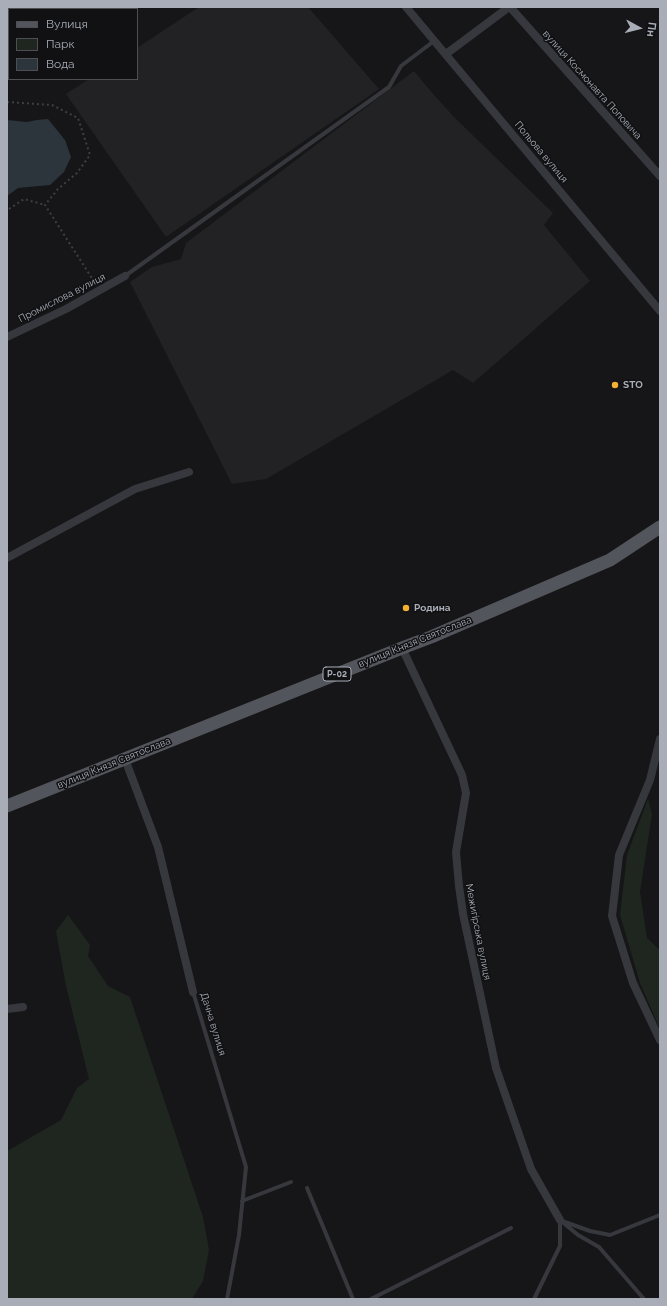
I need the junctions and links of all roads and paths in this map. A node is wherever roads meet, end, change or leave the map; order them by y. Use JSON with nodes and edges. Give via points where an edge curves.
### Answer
{"nodes":[{"id":1,"x":406,"y":7,"type":"edge"},
{"id":2,"x":509,"y":7,"type":"edge"},
{"id":3,"x":435,"y":40,"type":"junction"},
{"id":4,"x":446,"y":54,"type":"junction"},
{"id":5,"x":7,"y":102,"type":"edge"},
{"id":6,"x":660,"y":176,"type":"edge"},
{"id":7,"x":45,"y":205,"type":"junction"},
{"id":8,"x":9,"y":209,"type":"dead end"},
{"id":9,"x":126,"y":276,"type":"joint"},
{"id":10,"x":100,"y":290,"type":"junction"},
{"id":11,"x":660,"y":311,"type":"edge"},
{"id":12,"x":7,"y":337,"type":"edge"},
{"id":13,"x":189,"y":472,"type":"dead end"},
{"id":14,"x":659,"y":530,"type":"edge"},
{"id":15,"x":7,"y":558,"type":"edge"},
{"id":16,"x":402,"y":648,"type":"junction"},
{"id":17,"x":660,"y":740,"type":"edge"},
{"id":18,"x":125,"y":759,"type":"junction"},
{"id":19,"x":7,"y":806,"type":"edge"},
{"id":20,"x":193,"y":992,"type":"joint"},
{"id":21,"x":23,"y":1007,"type":"dead end"},
{"id":22,"x":7,"y":1009,"type":"edge"},
{"id":23,"x":660,"y":1040,"type":"edge"},
{"id":24,"x":291,"y":1182,"type":"dead end"},
{"id":25,"x":307,"y":1188,"type":"dead end"},
{"id":26,"x":242,"y":1201,"type":"junction"},
{"id":27,"x":660,"y":1215,"type":"edge"},
{"id":28,"x":560,"y":1220,"type":"junction"},
{"id":29,"x":511,"y":1228,"type":"dead end"},
{"id":30,"x":226,"y":1299,"type":"edge"},
{"id":31,"x":353,"y":1299,"type":"edge"},
{"id":32,"x":371,"y":1299,"type":"edge"},
{"id":33,"x":534,"y":1299,"type":"edge"},
{"id":34,"x":644,"y":1299,"type":"edge"}],
"edges":[{"from":1,"to":3,"type":"street"},
{"from":2,"to":4,"type":"street"},
{"from":2,"to":6,"type":"street","name":"вулиця Космонавта Поповича"},
{"from":3,"to":4,"type":"lane"},
{"from":3,"to":9,"type":"lane","via":[[401,66],[389,87]]},
{"from":4,"to":11,"type":"street","name":"Польова вулиця"},
{"from":5,"to":7,"type":"path","via":[[52,105],[78,118],[90,155],[77,173],[58,189]]},
{"from":7,"to":8,"type":"path","via":[[24,200]]},
{"from":7,"to":10,"type":"path"},
{"from":9,"to":10,"type":"street","name":"Промислова вулиця"},
{"from":10,"to":12,"type":"street","name":"Промислова вулиця"},
{"from":13,"to":15,"type":"street","via":[[135,489]]},
{"from":14,"to":16,"type":"main road","name":"вулиця Князя Святослава","number":"Р-02","via":[[610,560]]},
{"from":16,"to":18,"type":"main road","name":"вулиця Князя Святослава","number":"Р-02"},
{"from":16,"to":28,"type":"street","name":"Межигірська вулиця","via":[[462,775],[466,793],[456,852],[459,886],[496,1068],[531,1169]]},
{"from":17,"to":23,"type":"street","via":[[650,780],[619,855],[612,916],[633,983]]},
{"from":18,"to":19,"type":"main road","name":"вулиця Князя Святослава","number":"Р-02"},
{"from":18,"to":20,"type":"street","name":"Дачна вулиця","via":[[158,847]]},
{"from":20,"to":26,"type":"lane","name":"Дачна вулиця","via":[[246,1167]]},
{"from":21,"to":22,"type":"street"},
{"from":24,"to":26,"type":"lane"},
{"from":25,"to":31,"type":"lane"},
{"from":26,"to":30,"type":"lane","name":"Дачна вулиця","via":[[239,1236]]},
{"from":27,"to":28,"type":"lane","via":[[610,1235]]},
{"from":28,"to":33,"type":"lane","via":[[560,1246]]},
{"from":28,"to":34,"type":"lane","via":[[578,1235],[599,1247]]},
{"from":29,"to":32,"type":"lane"}]}
